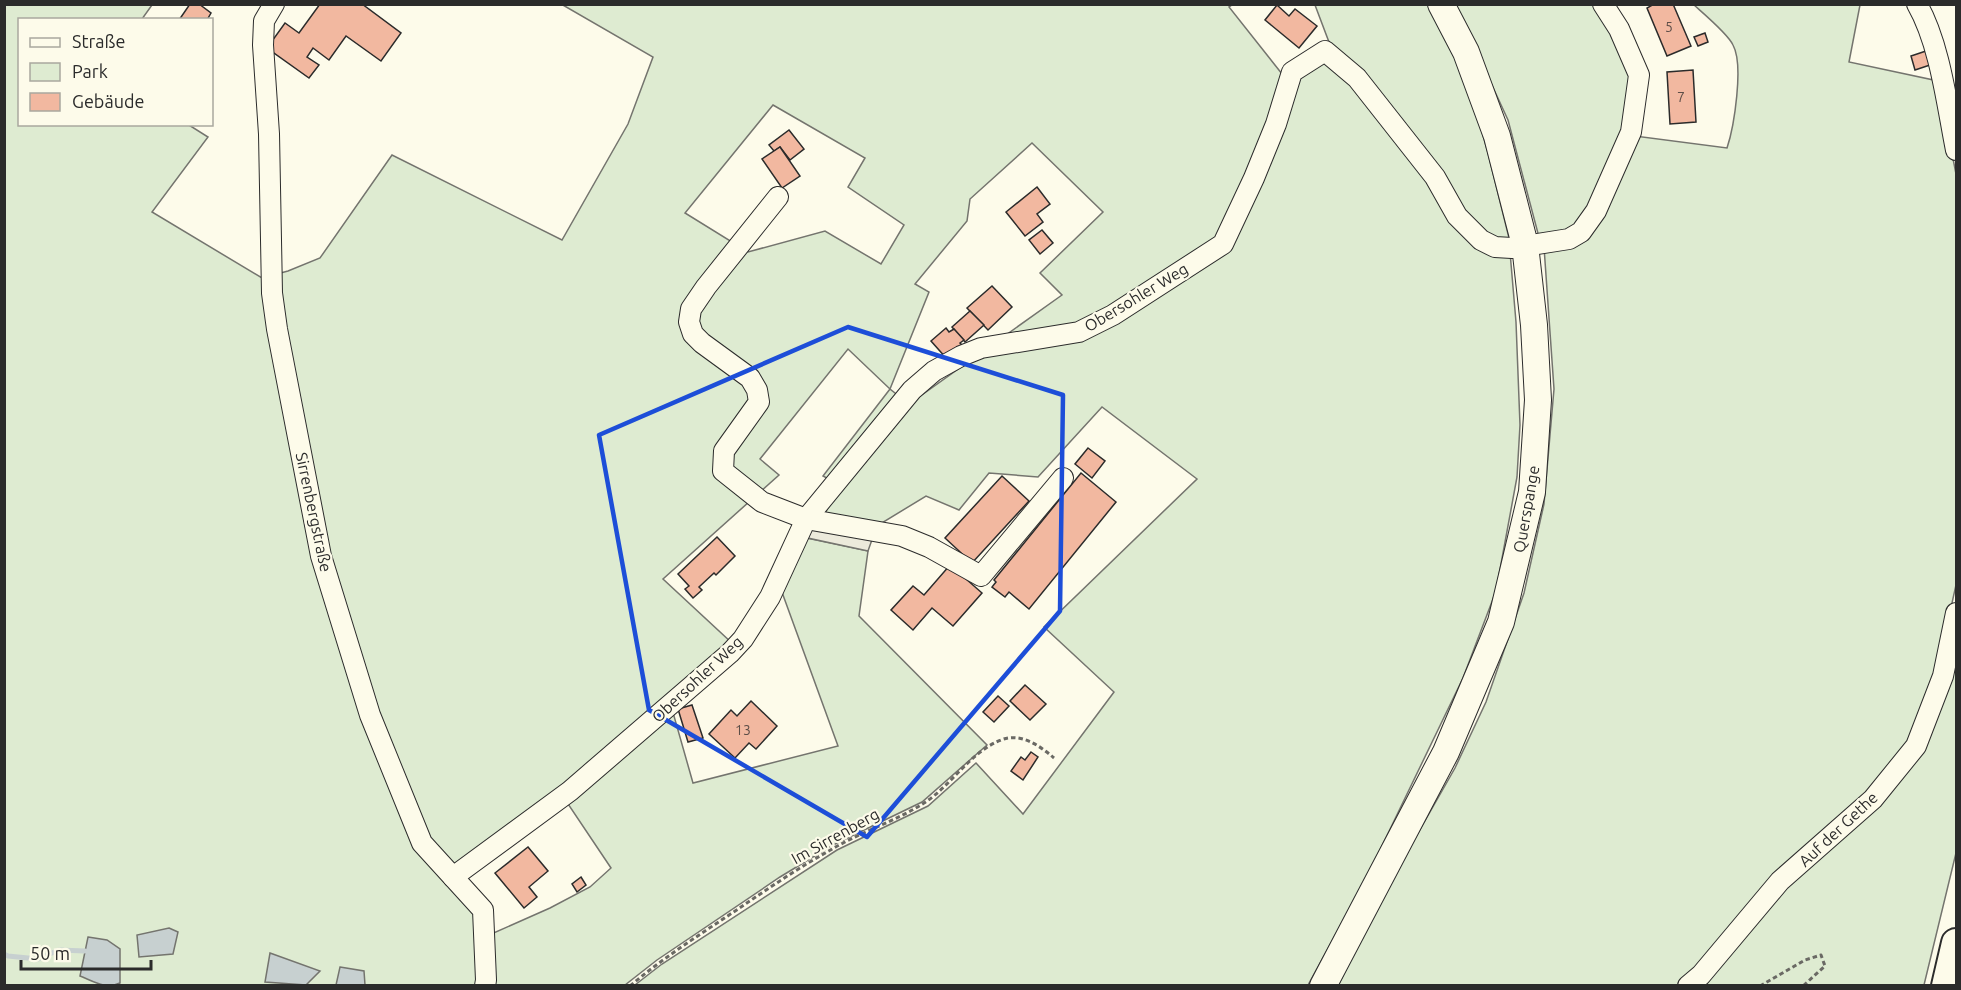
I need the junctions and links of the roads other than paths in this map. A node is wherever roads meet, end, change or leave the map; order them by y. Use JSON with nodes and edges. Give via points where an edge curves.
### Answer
{"nodes":[{"id":1,"x":274,"y":4,"type":"edge"},
{"id":2,"x":1441,"y":4,"type":"edge"},
{"id":3,"x":1603,"y":4,"type":"edge"},
{"id":4,"x":1917,"y":4,"type":"edge"},
{"id":5,"x":1956,"y":150,"type":"edge"},
{"id":6,"x":778,"y":197,"type":"dead end"},
{"id":7,"x":1525,"y":245,"type":"junction"},
{"id":8,"x":1064,"y":478,"type":"dead end"},
{"id":9,"x":806,"y":519,"type":"junction"},
{"id":10,"x":1956,"y":613,"type":"edge"},
{"id":11,"x":453,"y":877,"type":"junction"},
{"id":12,"x":1956,"y":943,"type":"edge"},
{"id":13,"x":487,"y":984,"type":"edge"},
{"id":14,"x":1323,"y":986,"type":"edge"},
{"id":15,"x":1688,"y":986,"type":"edge"},
{"id":16,"x":1946,"y":986,"type":"edge"}],
"edges":[{"from":1,"to":11,"type":"street","name":"Sirrenbergstraße","via":[[264,21],[263,45],[272,293],[321,556],[370,715],[422,843]]},
{"from":2,"to":7,"type":"main road","name":"Querspange","via":[[1466,52],[1497,136]]},
{"from":3,"to":7,"type":"street","name":"Obersohler Weg","via":[[1639,75],[1631,132],[1596,211],[1581,232],[1569,240]]},
{"from":4,"to":5,"type":"street","via":[[1930,36]]},
{"from":6,"to":9,"type":"street","via":[[706,286],[691,309],[689,322],[693,334],[750,378],[757,390],[759,402],[724,451],[723,471],[762,502]]},
{"from":7,"to":9,"type":"street","name":"Obersohler Weg","via":[[1495,247],[1481,240],[1457,216],[1435,177],[1357,78],[1325,51],[1292,72],[1276,124],[1223,244],[1113,315],[1079,332],[981,348],[934,371],[912,390]]},
{"from":7,"to":14,"type":"main road","name":"Querspange","via":[[1534,325],[1536,442],[1532,492],[1501,622],[1446,752]]},
{"from":8,"to":9,"type":"street","via":[[981,576],[902,536]]},
{"from":9,"to":11,"type":"street","name":"Obersohler Weg","via":[[770,597],[730,653],[570,790]]},
{"from":10,"to":15,"type":"street","name":"Auf der Gethe","via":[[1943,675],[1916,746],[1873,799],[1780,881]]},
{"from":11,"to":13,"type":"street","name":"Sirrenbergstraße","via":[[483,910]]},
{"from":12,"to":16,"type":"highway"}]}
